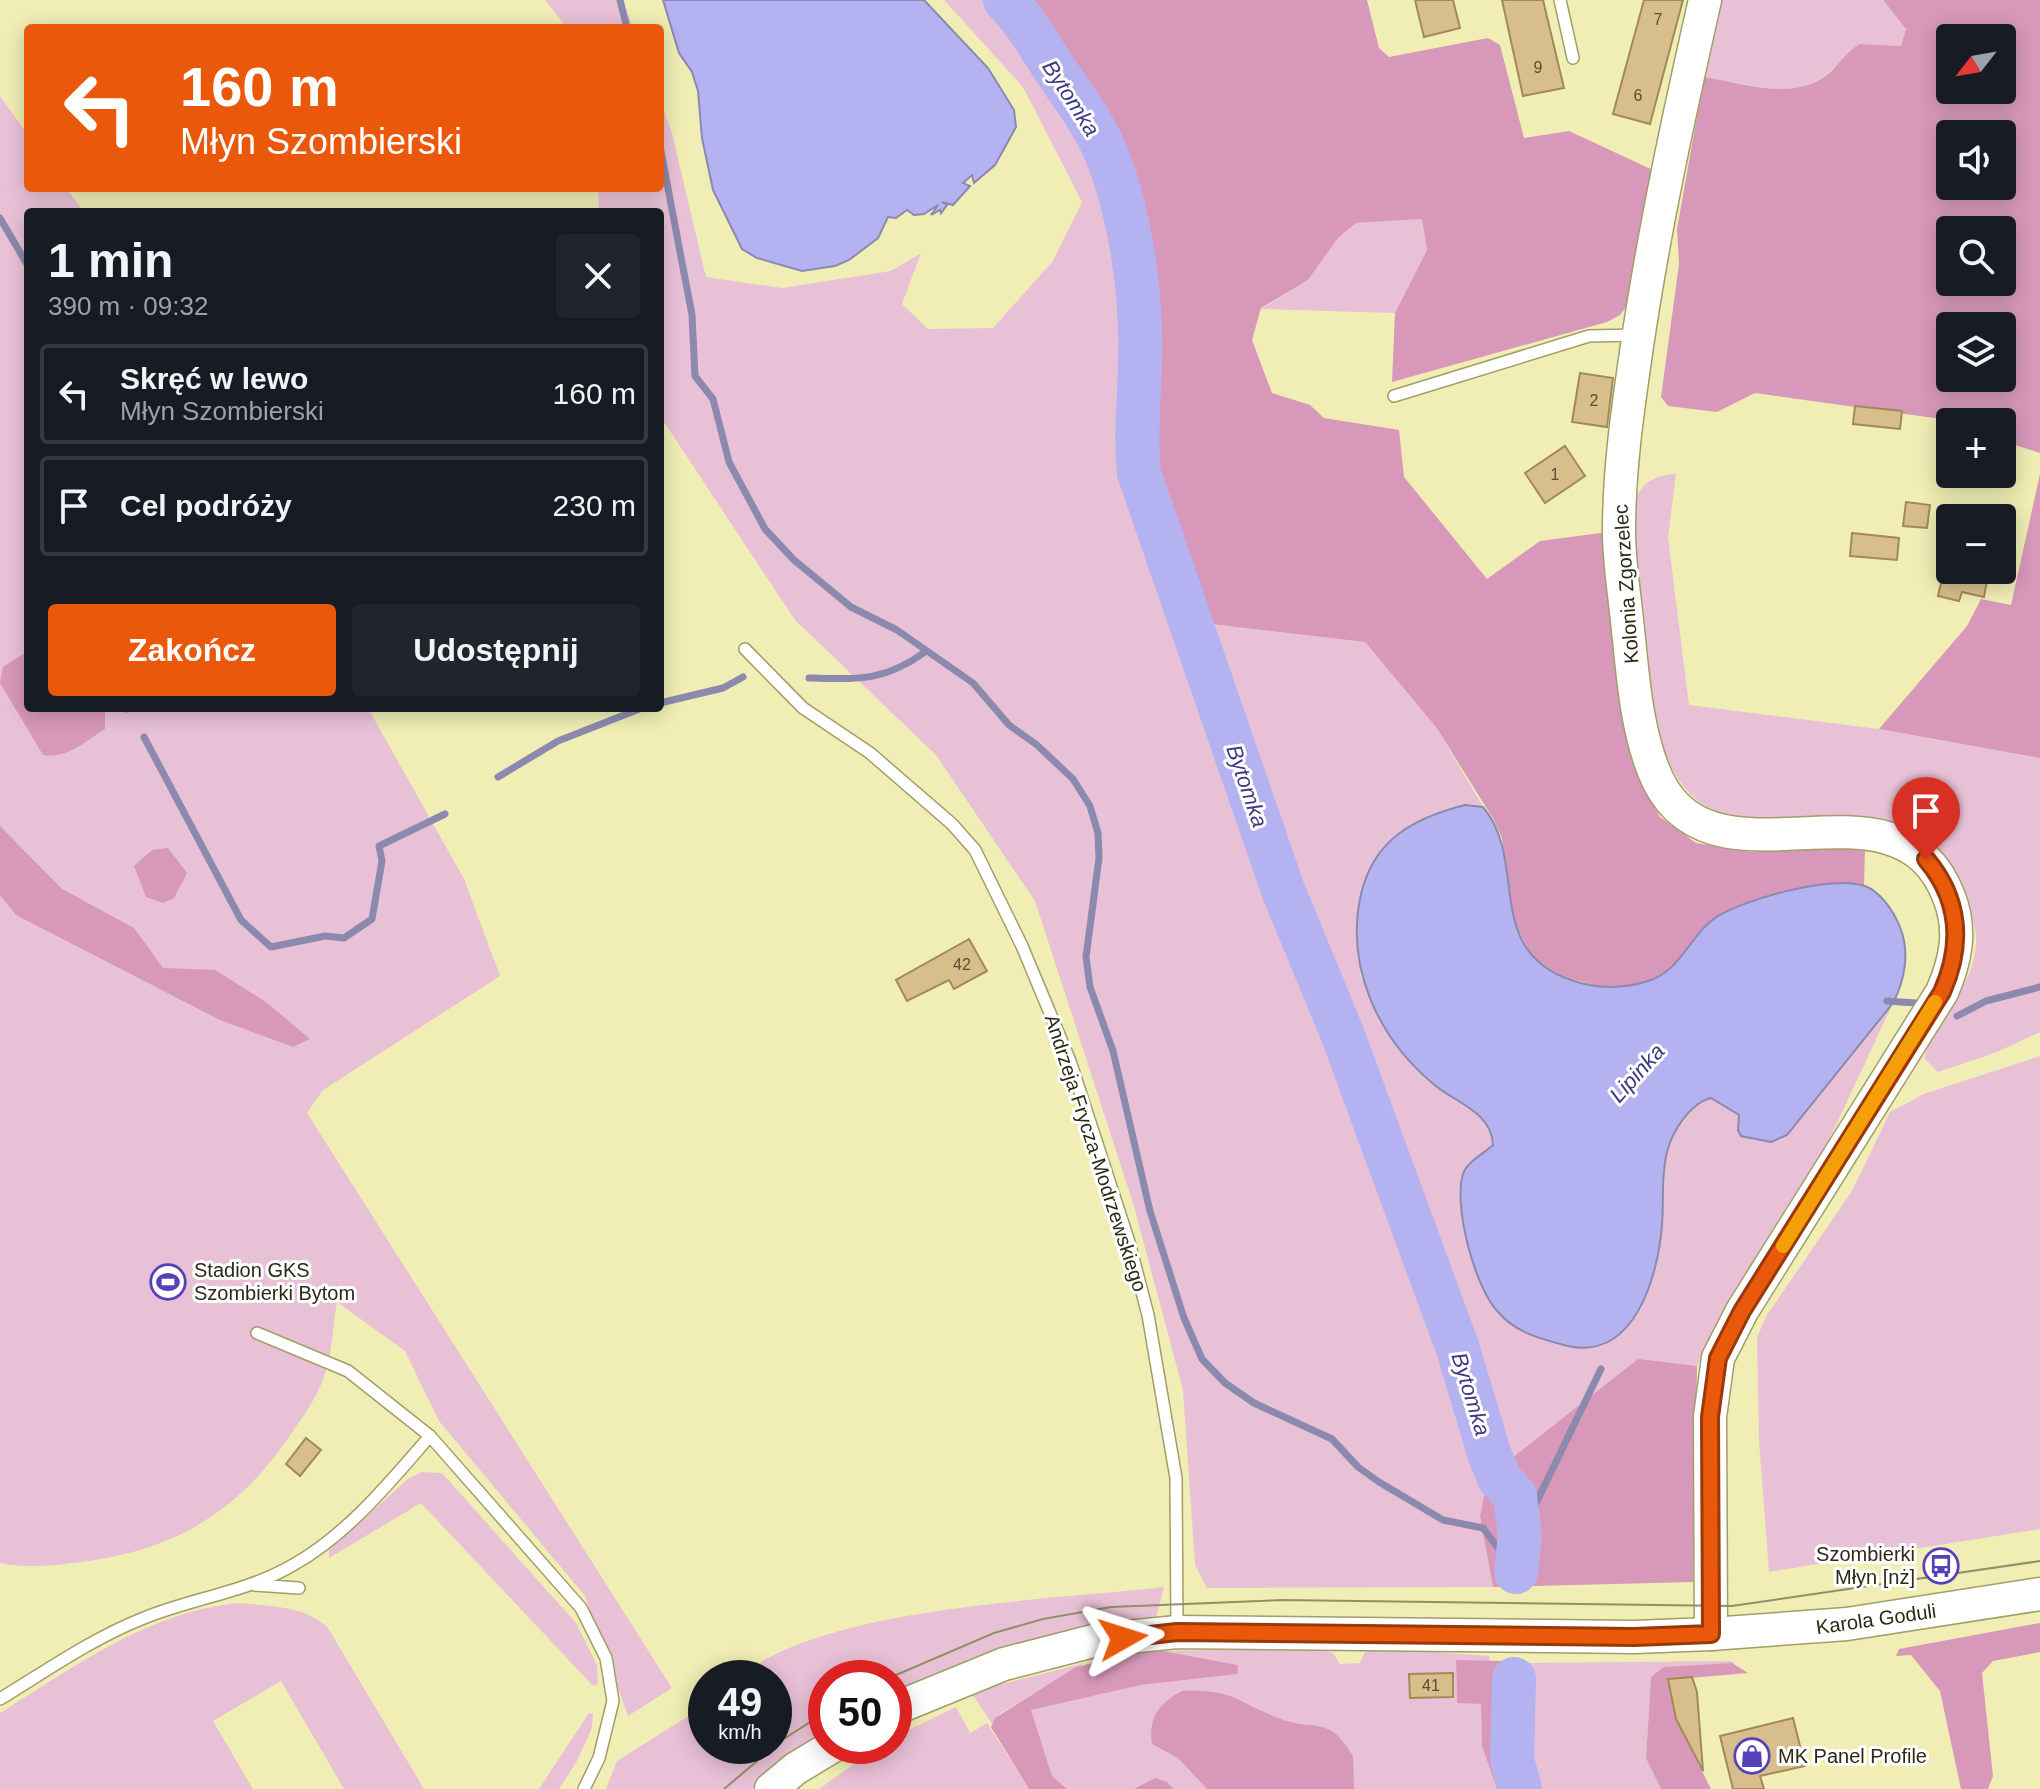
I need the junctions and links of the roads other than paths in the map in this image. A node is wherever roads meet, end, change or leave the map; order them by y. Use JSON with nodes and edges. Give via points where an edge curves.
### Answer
{"nodes":[{"id":1,"x":1560,"y":0,"type":"edge"},
{"id":2,"x":1705,"y":0,"type":"edge"},
{"id":3,"x":1573,"y":58,"type":"dead end"},
{"id":4,"x":1639,"y":335,"type":"junction"},
{"id":5,"x":1394,"y":396,"type":"dead end"},
{"id":6,"x":745,"y":649,"type":"dead end"},
{"id":7,"x":257,"y":1333,"type":"dead end"},
{"id":8,"x":430,"y":1436,"type":"junction"},
{"id":9,"x":254,"y":1585,"type":"junction"},
{"id":10,"x":299,"y":1588,"type":"dead end"},
{"id":11,"x":2040,"y":1594,"type":"edge"},
{"id":12,"x":1177,"y":1632,"type":"junction"},
{"id":13,"x":1711,"y":1634,"type":"junction"},
{"id":14,"x":0,"y":1699,"type":"edge"},
{"id":15,"x":912,"y":1702,"type":"edge"},
{"id":16,"x":808,"y":1761,"type":"edge"},
{"id":17,"x":584,"y":1789,"type":"edge"},
{"id":18,"x":771,"y":1789,"type":"edge"}],
"edges":[{"from":1,"to":3,"type":"lane"},
{"from":2,"to":4,"type":"street","name":"Kolonia Zgorzelec","via":[[1653,236]]},
{"from":4,"to":5,"type":"lane","via":[[1589,336]]},
{"from":4,"to":13,"type":"street","name":"Kolonia Zgorzelec","via":[[1622,450],[1619,533],[1635,697],[1653,770],[1669,798],[1709,829],[1741,836],[1847,830],[1910,847],[1944,884],[1957,934],[1942,992],[1742,1311],[1718,1358],[1710,1417]]},
{"from":6,"to":12,"type":"lane","name":"Andrzeja Frycza-Modrzewskiego","via":[[803,708],[870,753],[952,824],[975,850],[1022,946],[1070,1061],[1148,1315],[1176,1478]]},
{"from":7,"to":8,"type":"lane","via":[[348,1371]]},
{"from":8,"to":9,"type":"lane","via":[[321,1546]]},
{"from":8,"to":17,"type":"lane","via":[[581,1608],[606,1658],[613,1701],[599,1758]]},
{"from":9,"to":10,"type":"lane"},
{"from":9,"to":14,"type":"lane","via":[[195,1598],[140,1619]]},
{"from":11,"to":13,"type":"street","name":"Karola Goduli","via":[[1847,1624]]},
{"from":12,"to":13,"type":"street"},
{"from":12,"to":15,"type":"street","via":[[1097,1640],[1004,1664]]},
{"from":16,"to":18,"type":"street"}]}
